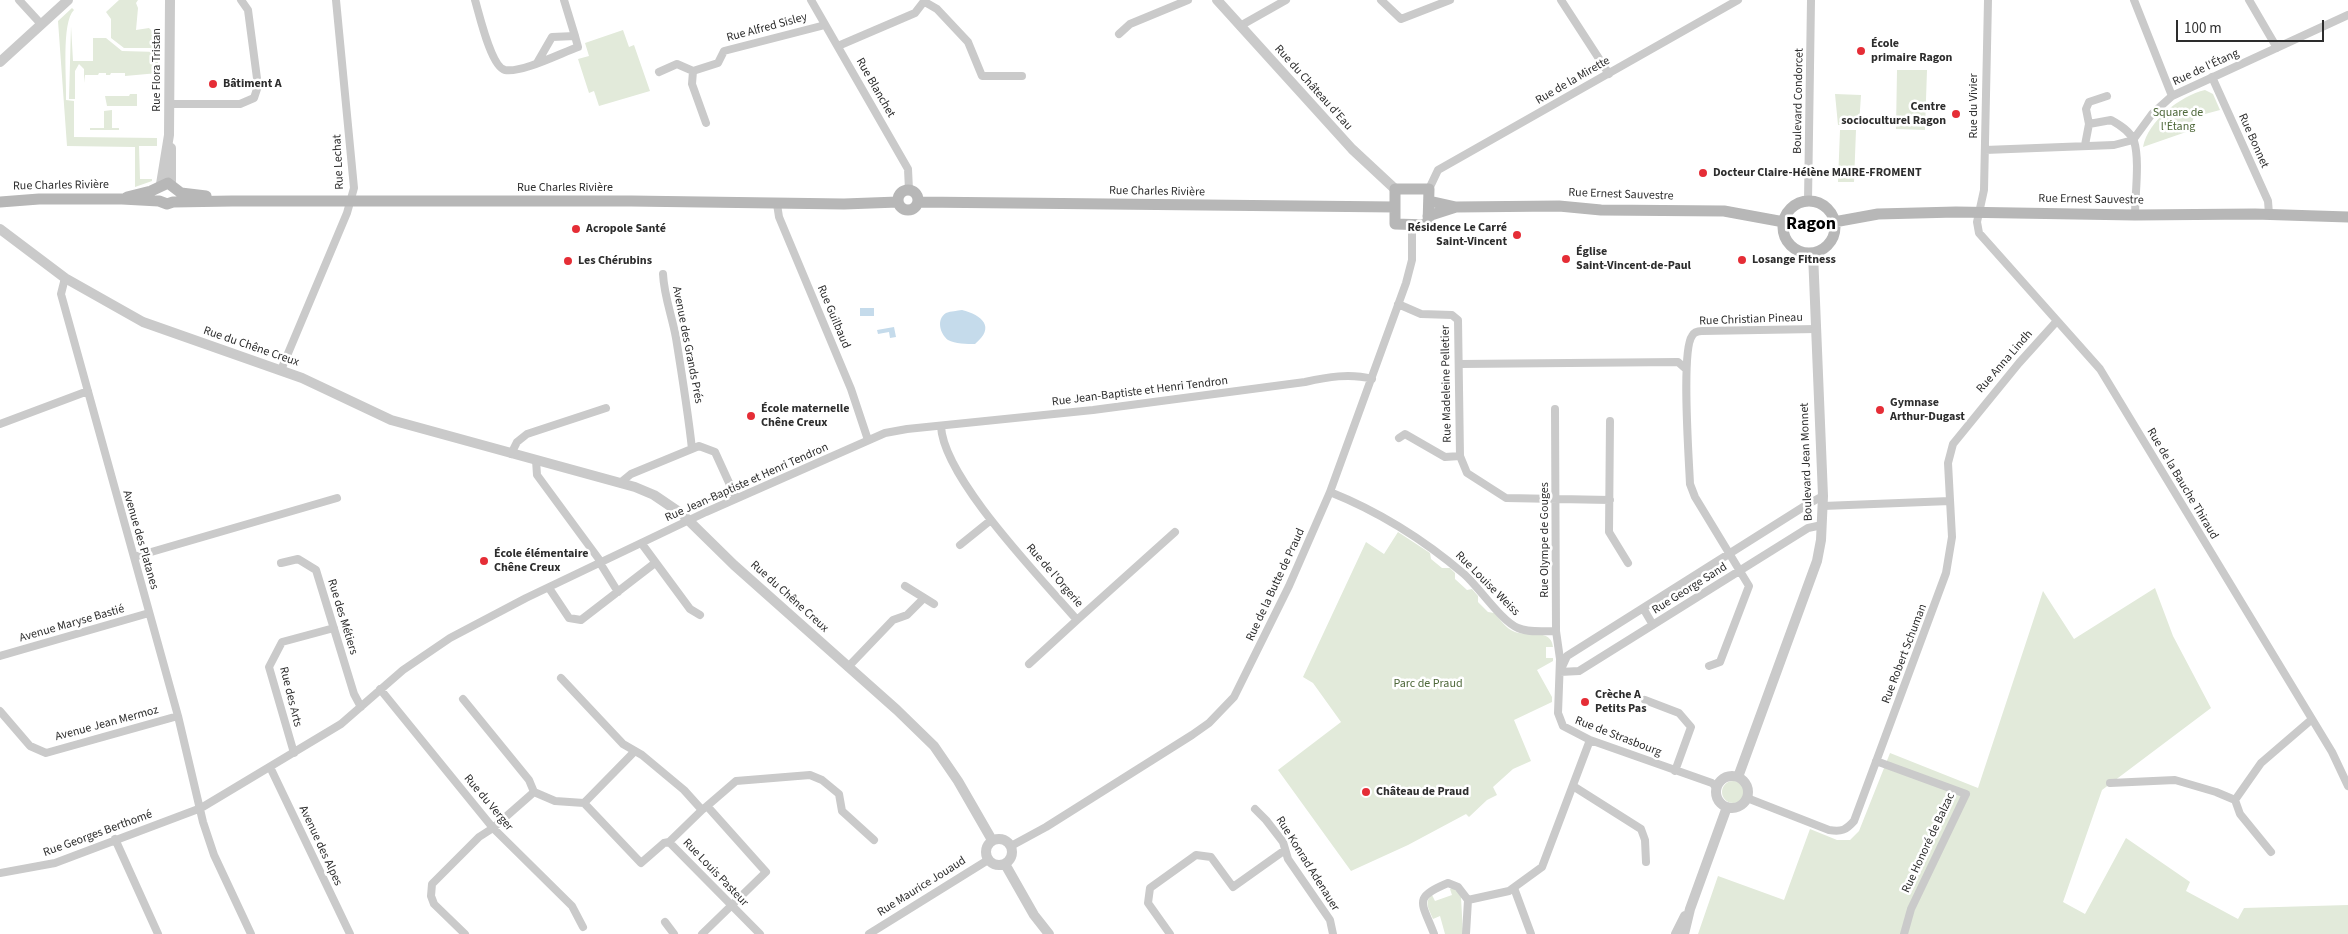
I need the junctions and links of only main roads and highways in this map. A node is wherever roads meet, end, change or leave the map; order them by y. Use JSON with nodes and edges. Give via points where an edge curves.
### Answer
{"nodes":[{"id":1,"x":166,"y":186,"type":"junction"},
{"id":2,"x":1429,"y":195,"type":"junction"},
{"id":3,"x":122,"y":199,"type":"junction"},
{"id":4,"x":159,"y":201,"type":"junction"},
{"id":5,"x":232,"y":201,"type":"junction"},
{"id":6,"x":0,"y":202,"type":"edge"},
{"id":7,"x":173,"y":202,"type":"junction"},
{"id":8,"x":898,"y":202,"type":"junction"},
{"id":9,"x":918,"y":202,"type":"junction"},
{"id":10,"x":1395,"y":207,"type":"junction"},
{"id":11,"x":1456,"y":207,"type":"junction"},
{"id":12,"x":1428,"y":216,"type":"junction"},
{"id":13,"x":2348,"y":217,"type":"edge"},
{"id":14,"x":1784,"y":222,"type":"junction"},
{"id":15,"x":1834,"y":222,"type":"junction"}],
"edges":[{"from":1,"to":3,"type":"main road","name":"Rue Charles Rivière"},
{"from":1,"to":4,"type":"main road","via":[[156,195]]},
{"from":1,"to":5,"type":"main road","name":"Rue Charles Rivière","via":[[186,194],[220,196]]},
{"from":1,"to":7,"type":"main road","via":[[177,196]]},
{"from":2,"to":10,"type":"main road","name":"Rue Ernest Sauvestre","via":[[1395,189]]},
{"from":2,"to":11,"type":"main road","name":"Rue Ernest Sauvestre"},
{"from":2,"to":12,"type":"main road"},
{"from":3,"to":4,"type":"main road","name":"Rue Charles Rivière"},
{"from":3,"to":6,"type":"main road","name":"Rue Charles Rivière"},
{"from":4,"to":7,"type":"main road","name":"Rue Charles Rivière"},
{"from":5,"to":7,"type":"main road","name":"Rue Charles Rivière"},
{"from":5,"to":8,"type":"main road","name":"Rue Charles Rivière"},
{"from":8,"to":9,"type":"main road","name":"Rue Charles Rivière","via":[[904,210],[910,211]]},
{"from":8,"to":9,"type":"main road","via":[[900,193],[909,190],[915,193]]},
{"from":9,"to":10,"type":"main road","name":"Rue Charles Rivière"},
{"from":10,"to":12,"type":"main road","name":"Rue Ernest Sauvestre","via":[[1394,224],[1428,224]]},
{"from":11,"to":12,"type":"main road","name":"Rue Ernest Sauvestre"},
{"from":11,"to":14,"type":"main road","name":"Rue Ernest Sauvestre","via":[[1559,206],[1724,212]]},
{"from":13,"to":15,"type":"main road","name":"Rue Ernest Sauvestre","via":[[1980,212],[1878,214]]},
{"from":14,"to":15,"type":"main road","via":[[1795,206],[1808,201],[1822,205]]},
{"from":14,"to":15,"type":"main road","via":[[1785,236],[1793,247],[1813,253],[1830,242]]}]}
